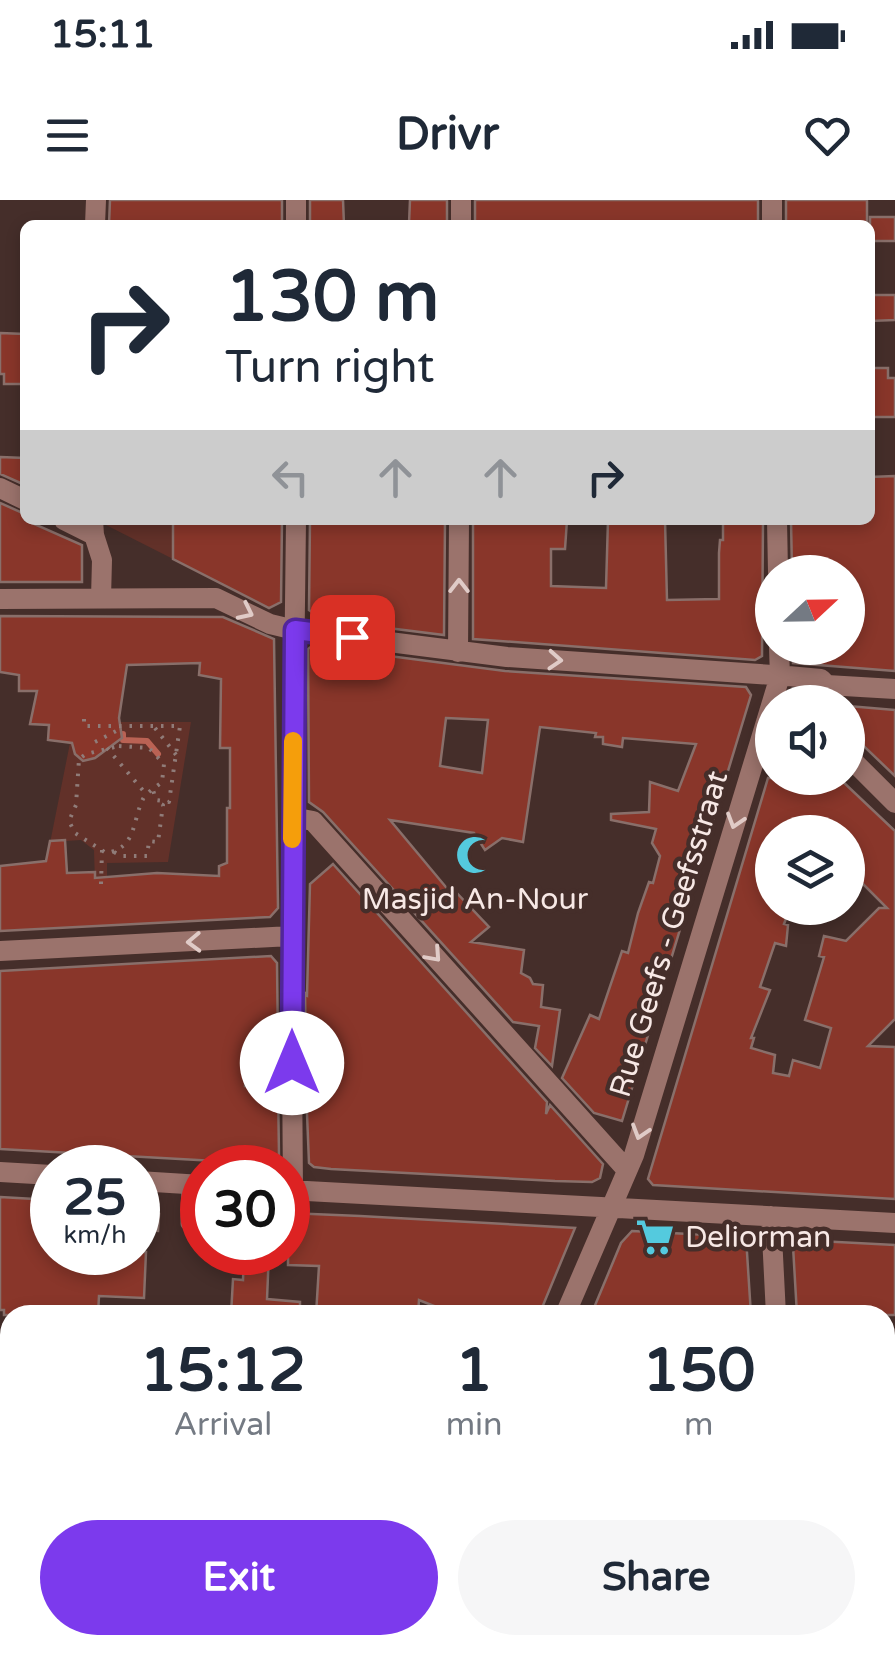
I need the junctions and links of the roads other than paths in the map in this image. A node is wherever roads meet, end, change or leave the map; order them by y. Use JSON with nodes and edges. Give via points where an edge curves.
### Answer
{"nodes":[{"id":1,"x":296,"y":525,"type":"edge"},
{"id":2,"x":459,"y":525,"type":"edge"},
{"id":3,"x":777,"y":525,"type":"edge"},
{"id":4,"x":93,"y":527,"type":"edge"},
{"id":5,"x":778,"y":555,"type":"edge"},
{"id":6,"x":100,"y":598,"type":"junction"},
{"id":7,"x":0,"y":599,"type":"edge"},
{"id":8,"x":295,"y":630,"type":"junction"},
{"id":9,"x":458,"y":652,"type":"junction"},
{"id":10,"x":780,"y":665,"type":"edge"},
{"id":11,"x":780,"y":676,"type":"junction"},
{"id":12,"x":826,"y":685,"type":"edge"},
{"id":13,"x":865,"y":688,"type":"edge"},
{"id":14,"x":895,"y":690,"type":"edge"},
{"id":15,"x":865,"y":773,"type":"edge"},
{"id":16,"x":895,"y":803,"type":"edge"},
{"id":17,"x":292,"y":817,"type":"junction"},
{"id":18,"x":291,"y":936,"type":"junction"},
{"id":19,"x":0,"y":952,"type":"edge"},
{"id":20,"x":290,"y":1145,"type":"edge"},
{"id":21,"x":626,"y":1169,"type":"junction"},
{"id":22,"x":0,"y":1172,"type":"edge"},
{"id":23,"x":30,"y":1173,"type":"edge"},
{"id":24,"x":310,"y":1191,"type":"edge"},
{"id":25,"x":611,"y":1208,"type":"junction"},
{"id":26,"x":772,"y":1216,"type":"junction"},
{"id":27,"x":895,"y":1223,"type":"edge"},
{"id":28,"x":569,"y":1305,"type":"edge"},
{"id":29,"x":776,"y":1305,"type":"edge"}],
"edges":[{"from":1,"to":8,"type":"street"},
{"from":9,"to":2,"type":"street","one_way":true},
{"from":3,"to":5,"type":"street"},
{"from":4,"to":6,"type":"street","via":[[102,560]]},
{"from":6,"to":7,"type":"street"},
{"from":6,"to":8,"type":"street","one_way":true,"via":[[216,598]]},
{"from":8,"to":9,"type":"street"},
{"from":8,"to":17,"type":"street"},
{"from":9,"to":11,"type":"street","one_way":true},
{"from":10,"to":11,"type":"street","name":"Rue Geefs - Geefsstraat"},
{"from":11,"to":12,"type":"street","via":[[821,678]]},
{"from":11,"to":21,"type":"street","name":"Rue Geefs - Geefsstraat","one_way":true},
{"from":13,"to":14,"type":"street"},
{"from":15,"to":16,"type":"street"},
{"from":17,"to":18,"type":"street"},
{"from":17,"to":21,"type":"street","one_way":true,"via":[[313,821]]},
{"from":18,"to":19,"type":"street","one_way":true},
{"from":18,"to":20,"type":"street"},
{"from":21,"to":25,"type":"street","name":"Rue Geefs - Geefsstraat"},
{"from":22,"to":23,"type":"street"},
{"from":24,"to":25,"type":"street"},
{"from":25,"to":26,"type":"street"},
{"from":25,"to":28,"type":"street","name":"Rue Geefs - Geefsstraat"},
{"from":26,"to":27,"type":"street"},
{"from":26,"to":29,"type":"street"}]}
